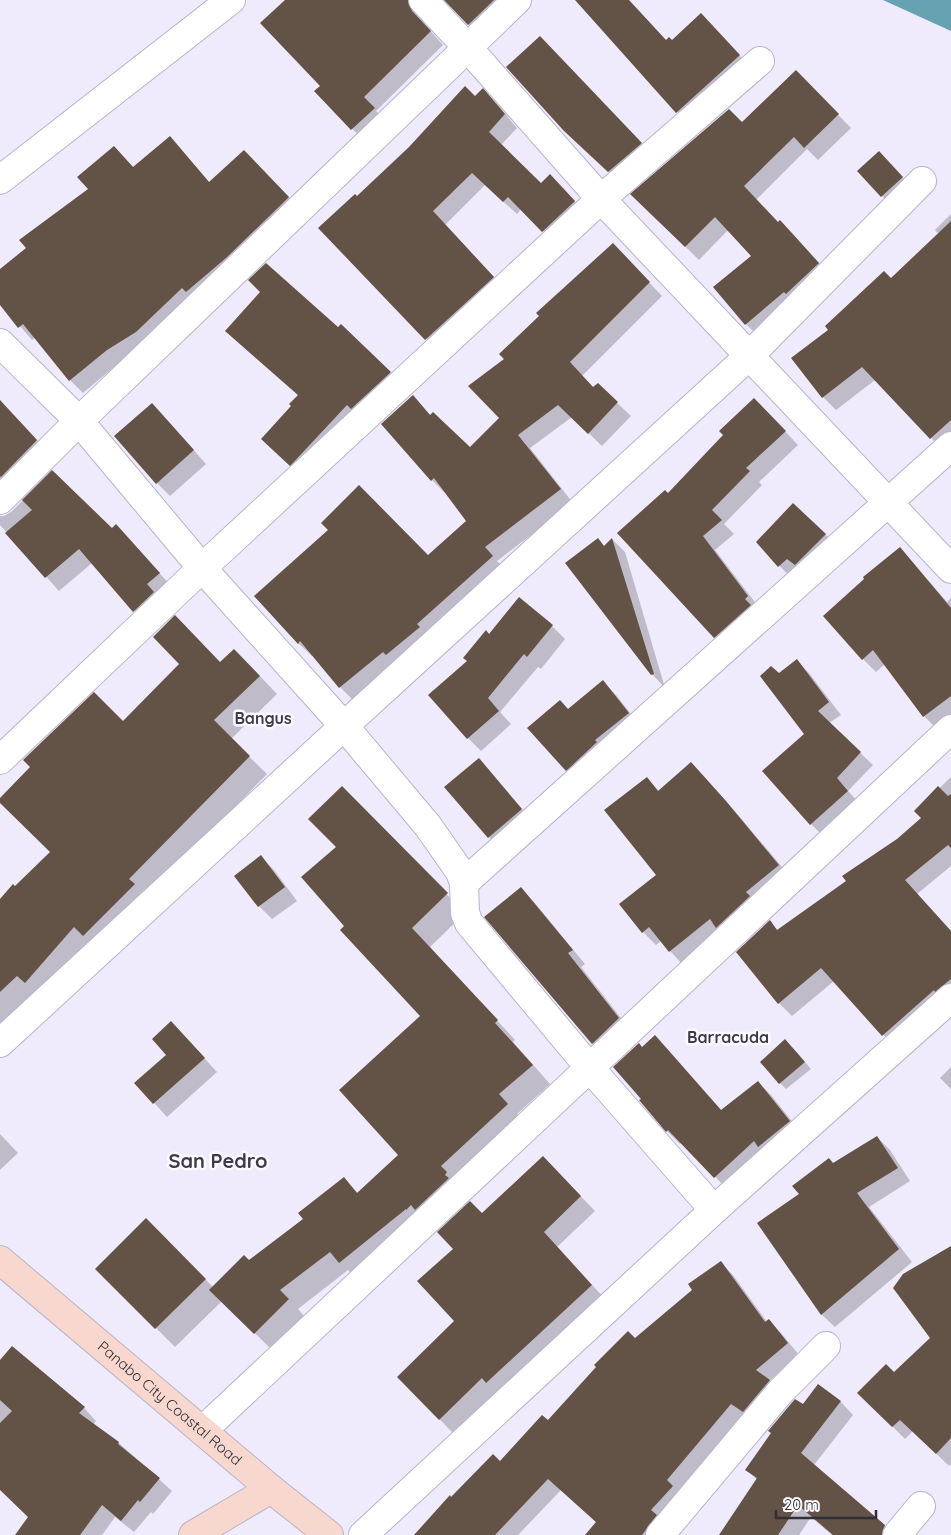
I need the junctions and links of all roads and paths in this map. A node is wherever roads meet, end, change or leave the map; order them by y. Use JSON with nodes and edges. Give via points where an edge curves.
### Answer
{"nodes":[{"id":1,"x":231,"y":0,"type":"edge"},
{"id":2,"x":423,"y":0,"type":"edge"},
{"id":3,"x":518,"y":0,"type":"edge"},
{"id":4,"x":468,"y":48,"type":"junction"},
{"id":5,"x":760,"y":61,"type":"dead end"},
{"id":6,"x":0,"y":180,"type":"edge"},
{"id":7,"x":922,"y":181,"type":"dead end"},
{"id":8,"x":602,"y":199,"type":"junction"},
{"id":9,"x":0,"y":343,"type":"edge"},
{"id":10,"x":750,"y":356,"type":"junction"},
{"id":11,"x":79,"y":421,"type":"junction"},
{"id":12,"x":951,"y":446,"type":"edge"},
{"id":13,"x":0,"y":500,"type":"edge"},
{"id":14,"x":889,"y":502,"type":"junction"},
{"id":15,"x":202,"y":568,"type":"junction"},
{"id":16,"x":951,"y":569,"type":"edge"},
{"id":17,"x":344,"y":726,"type":"junction"},
{"id":18,"x":951,"y":729,"type":"edge"},
{"id":19,"x":0,"y":760,"type":"edge"},
{"id":20,"x":464,"y":884,"type":"junction"},
{"id":21,"x":951,"y":998,"type":"edge"},
{"id":22,"x":0,"y":1043,"type":"edge"},
{"id":23,"x":588,"y":1067,"type":"junction"},
{"id":24,"x":714,"y":1210,"type":"junction"},
{"id":25,"x":0,"y":1260,"type":"edge"},
{"id":26,"x":826,"y":1346,"type":"dead end"},
{"id":27,"x":202,"y":1431,"type":"junction"},
{"id":28,"x":271,"y":1489,"type":"junction"},
{"id":29,"x":921,"y":1506,"type":"dead end"},
{"id":30,"x":193,"y":1535,"type":"edge"},
{"id":31,"x":329,"y":1535,"type":"edge"},
{"id":32,"x":363,"y":1535,"type":"edge"},
{"id":33,"x":660,"y":1535,"type":"edge"},
{"id":34,"x":897,"y":1535,"type":"edge"}],
"edges":[{"from":1,"to":6,"type":"street"},
{"from":2,"to":4,"type":"street"},
{"from":3,"to":4,"type":"street"},
{"from":4,"to":8,"type":"street"},
{"from":4,"to":11,"type":"street"},
{"from":5,"to":8,"type":"street"},
{"from":7,"to":10,"type":"street"},
{"from":8,"to":10,"type":"street"},
{"from":8,"to":15,"type":"street"},
{"from":9,"to":11,"type":"street"},
{"from":10,"to":14,"type":"street"},
{"from":10,"to":17,"type":"street"},
{"from":11,"to":13,"type":"street"},
{"from":11,"to":15,"type":"street"},
{"from":12,"to":14,"type":"street"},
{"from":14,"to":16,"type":"street"},
{"from":14,"to":20,"type":"street"},
{"from":15,"to":17,"type":"street"},
{"from":15,"to":19,"type":"street"},
{"from":17,"to":20,"type":"street","via":[[428,826],[452,859]]},
{"from":17,"to":22,"type":"street"},
{"from":18,"to":23,"type":"street"},
{"from":20,"to":23,"type":"street","via":[[465,913],[469,923]]},
{"from":21,"to":24,"type":"street"},
{"from":23,"to":24,"type":"street"},
{"from":23,"to":27,"type":"street"},
{"from":24,"to":32,"type":"street"},
{"from":25,"to":27,"type":"main road","name":"Panabo City Coastal Road"},
{"from":26,"to":33,"type":"street","via":[[780,1391]]},
{"from":27,"to":28,"type":"main road","name":"Panabo City Coastal Road"},
{"from":28,"to":30,"type":"main road"},
{"from":28,"to":31,"type":"main road","name":"Panabo City Coastal Road"},
{"from":29,"to":34,"type":"street"}]}
